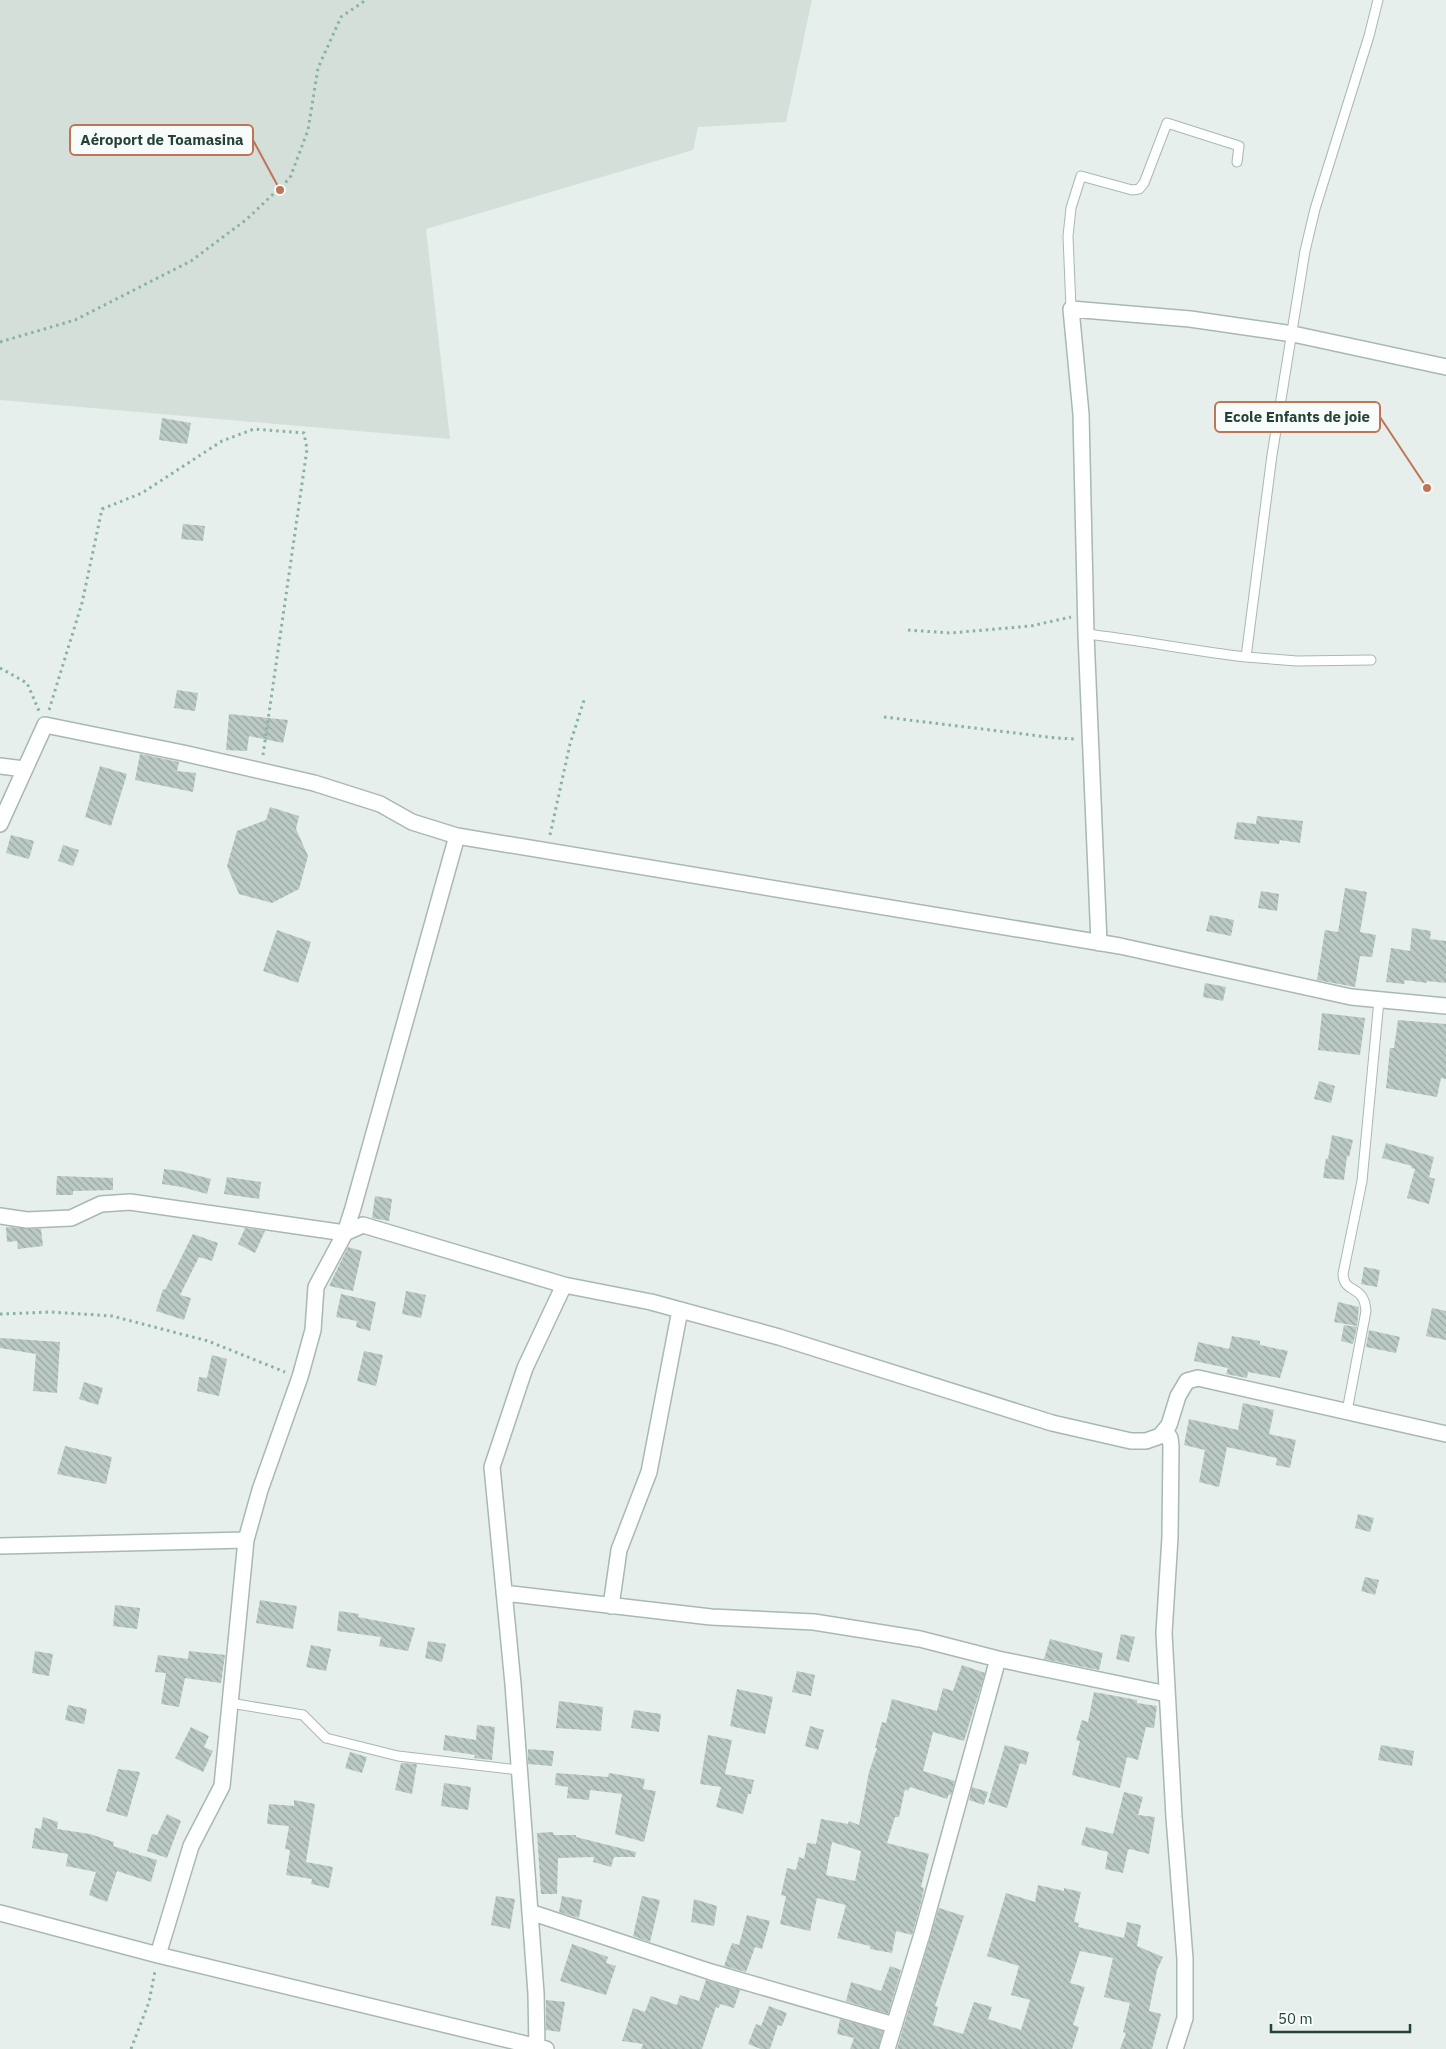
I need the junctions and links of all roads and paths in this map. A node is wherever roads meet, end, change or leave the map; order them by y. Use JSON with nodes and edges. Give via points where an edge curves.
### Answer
{"nodes":[{"id":1,"x":366,"y":0,"type":"edge"},
{"id":2,"x":1378,"y":0,"type":"edge"},
{"id":3,"x":1236,"y":162,"type":"dead end"},
{"id":4,"x":1071,"y":309,"type":"junction"},
{"id":5,"x":1293,"y":334,"type":"junction"},
{"id":6,"x":0,"y":342,"type":"edge"},
{"id":7,"x":1446,"y":367,"type":"edge"},
{"id":8,"x":1086,"y":614,"type":"junction"},
{"id":9,"x":908,"y":630,"type":"dead end"},
{"id":10,"x":1086,"y":634,"type":"junction"},
{"id":11,"x":1246,"y":656,"type":"junction"},
{"id":12,"x":1371,"y":660,"type":"dead end"},
{"id":13,"x":0,"y":668,"type":"edge"},
{"id":14,"x":586,"y":697,"type":"dead end"},
{"id":15,"x":884,"y":717,"type":"dead end"},
{"id":16,"x":44,"y":725,"type":"junction"},
{"id":17,"x":1091,"y":740,"type":"junction"},
{"id":18,"x":0,"y":766,"type":"edge"},
{"id":19,"x":24,"y":769,"type":"junction"},
{"id":20,"x":261,"y":771,"type":"junction"},
{"id":21,"x":0,"y":824,"type":"edge"},
{"id":22,"x":457,"y":836,"type":"junction"},
{"id":23,"x":546,"y":851,"type":"junction"},
{"id":24,"x":1099,"y":943,"type":"junction"},
{"id":25,"x":1379,"y":1000,"type":"junction"},
{"id":26,"x":1446,"y":1006,"type":"edge"},
{"id":27,"x":0,"y":1216,"type":"edge"},
{"id":28,"x":345,"y":1233,"type":"junction"},
{"id":29,"x":564,"y":1285,"type":"junction"},
{"id":30,"x":680,"y":1310,"type":"junction"},
{"id":31,"x":0,"y":1314,"type":"edge"},
{"id":32,"x":300,"y":1377,"type":"junction"},
{"id":33,"x":1347,"y":1411,"type":"junction"},
{"id":34,"x":1165,"y":1430,"type":"junction"},
{"id":35,"x":1446,"y":1434,"type":"edge"},
{"id":36,"x":246,"y":1540,"type":"junction"},
{"id":37,"x":0,"y":1546,"type":"edge"},
{"id":38,"x":504,"y":1593,"type":"junction"},
{"id":39,"x":611,"y":1606,"type":"junction"},
{"id":40,"x":998,"y":1659,"type":"junction"},
{"id":41,"x":1167,"y":1694,"type":"junction"},
{"id":42,"x":230,"y":1703,"type":"junction"},
{"id":43,"x":519,"y":1770,"type":"junction"},
{"id":44,"x":530,"y":1912,"type":"junction"},
{"id":45,"x":0,"y":1913,"type":"edge"},
{"id":46,"x":158,"y":1955,"type":"junction"},
{"id":47,"x":894,"y":2024,"type":"junction"},
{"id":48,"x":541,"y":2048,"type":"edge"},
{"id":49,"x":131,"y":2049,"type":"edge"},
{"id":50,"x":887,"y":2049,"type":"edge"},
{"id":51,"x":1176,"y":2049,"type":"edge"}],
"edges":[{"from":1,"to":6,"type":"path","via":[[341,17],[318,68],[308,130],[290,178],[254,213],[191,261],[75,320]]},
{"from":2,"to":5,"type":"lane","via":[[1315,209],[1305,251]]},
{"from":3,"to":4,"type":"lane","via":[[1239,146],[1167,123],[1144,184],[1139,189],[1132,190],[1081,176],[1071,208],[1068,236]]},
{"from":4,"to":5,"type":"street","via":[[1190,319]]},
{"from":4,"to":8,"type":"street","via":[[1081,414]]},
{"from":5,"to":7,"type":"street"},
{"from":5,"to":11,"type":"lane","via":[[1272,455]]},
{"from":8,"to":9,"type":"path","via":[[1031,626],[950,633]]},
{"from":8,"to":10,"type":"street"},
{"from":10,"to":11,"type":"lane"},
{"from":10,"to":17,"type":"street"},
{"from":11,"to":12,"type":"lane","via":[[1297,661]]},
{"from":13,"to":16,"type":"path","via":[[27,683]]},
{"from":14,"to":23,"type":"path","via":[[570,744]]},
{"from":15,"to":17,"type":"path"},
{"from":16,"to":19,"type":"street"},
{"from":16,"to":20,"type":"street"},
{"from":16,"to":20,"type":"path","via":[[82,603],[102,510],[142,493],[222,441],[254,429],[304,432],[307,448]]},
{"from":17,"to":24,"type":"street"},
{"from":18,"to":19,"type":"street"},
{"from":19,"to":21,"type":"street"},
{"from":20,"to":22,"type":"street","via":[[314,783],[380,804],[412,822]]},
{"from":22,"to":23,"type":"street"},
{"from":22,"to":28,"type":"street"},
{"from":23,"to":24,"type":"street"},
{"from":24,"to":25,"type":"street","via":[[1287,984]]},
{"from":25,"to":26,"type":"street"},
{"from":25,"to":33,"type":"lane","via":[[1362,1181],[1343,1274],[1348,1286],[1362,1294],[1366,1311]]},
{"from":27,"to":28,"type":"street","via":[[27,1220],[71,1218],[101,1204],[130,1202]]},
{"from":28,"to":29,"type":"street","via":[[363,1226]]},
{"from":28,"to":32,"type":"street","via":[[316,1287],[313,1330]]},
{"from":29,"to":30,"type":"street"},
{"from":29,"to":38,"type":"street","via":[[525,1368],[492,1467]]},
{"from":30,"to":34,"type":"street","via":[[1100,1435],[1146,1441],[1160,1436]]},
{"from":30,"to":39,"type":"street","via":[[649,1472],[619,1550]]},
{"from":31,"to":32,"type":"path","via":[[51,1312],[112,1316],[208,1341]]},
{"from":32,"to":36,"type":"street"},
{"from":33,"to":34,"type":"street","via":[[1198,1378],[1187,1381]]},
{"from":33,"to":35,"type":"street"},
{"from":34,"to":41,"type":"street","via":[[1171,1446],[1164,1633]]},
{"from":36,"to":37,"type":"street"},
{"from":36,"to":42,"type":"street"},
{"from":38,"to":39,"type":"street"},
{"from":38,"to":43,"type":"street"},
{"from":39,"to":40,"type":"street","via":[[711,1617],[814,1622],[920,1639]]},
{"from":40,"to":41,"type":"street"},
{"from":40,"to":47,"type":"street"},
{"from":41,"to":51,"type":"street","via":[[1185,1959],[1185,2018]]},
{"from":42,"to":43,"type":"lane","via":[[304,1715],[326,1738],[398,1756]]},
{"from":42,"to":46,"type":"street","via":[[222,1786],[191,1846]]},
{"from":43,"to":44,"type":"street"},
{"from":44,"to":47,"type":"street","via":[[711,1972]]},
{"from":44,"to":48,"type":"street"},
{"from":45,"to":46,"type":"street"},
{"from":46,"to":48,"type":"street"},
{"from":46,"to":49,"type":"path","via":[[149,2002]]},
{"from":47,"to":50,"type":"street"}]}
